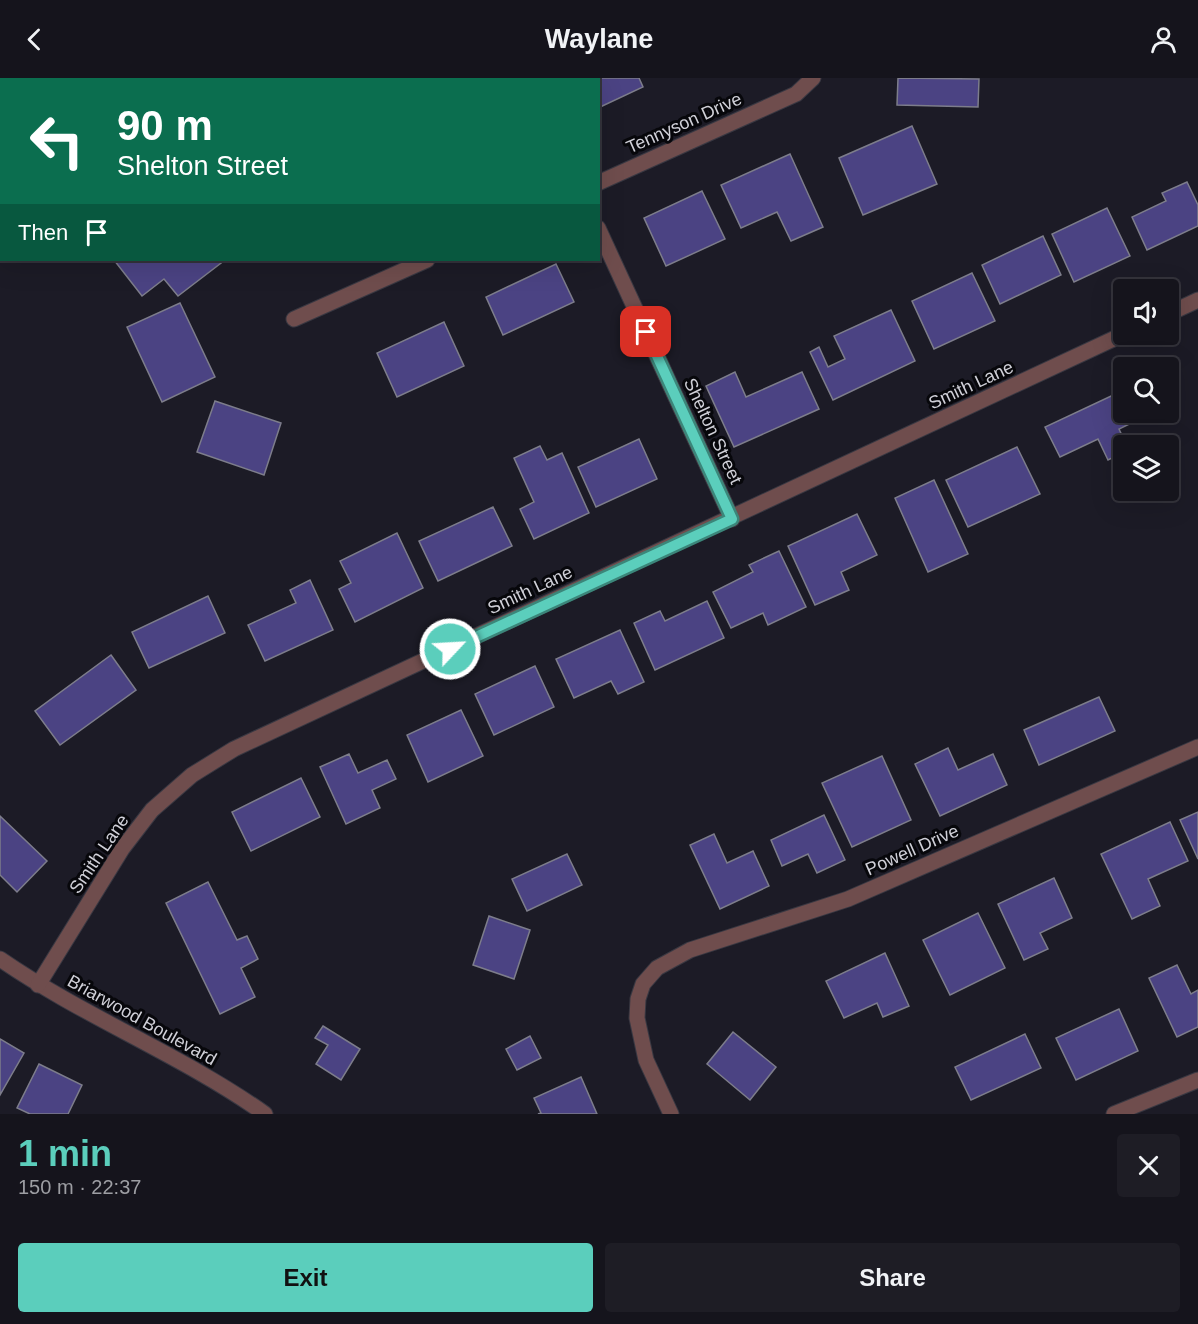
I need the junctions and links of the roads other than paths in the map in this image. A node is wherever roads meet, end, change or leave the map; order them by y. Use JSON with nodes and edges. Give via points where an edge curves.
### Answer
{"nodes":[{"id":1,"x":813,"y":78,"type":"edge"},
{"id":2,"x":600,"y":182,"type":"edge"},
{"id":3,"x":600,"y":232,"type":"edge"},
{"id":4,"x":425,"y":261,"type":"edge"},
{"id":5,"x":1198,"y":300,"type":"edge"},
{"id":6,"x":1179,"y":309,"type":"edge"},
{"id":7,"x":294,"y":319,"type":"dead end"},
{"id":8,"x":1113,"y":339,"type":"edge"},
{"id":9,"x":732,"y":519,"type":"junction"},
{"id":10,"x":1198,"y":747,"type":"edge"},
{"id":11,"x":0,"y":959,"type":"edge"},
{"id":12,"x":38,"y":985,"type":"junction"},
{"id":13,"x":1198,"y":1080,"type":"edge"},
{"id":14,"x":266,"y":1114,"type":"edge"},
{"id":15,"x":670,"y":1114,"type":"edge"},
{"id":16,"x":1114,"y":1114,"type":"edge"}],
"edges":[{"from":1,"to":2,"type":"street","name":"Tennyson Drive","via":[[796,94]]},
{"from":3,"to":9,"type":"street","name":"Shelton Street"},
{"from":4,"to":7,"type":"street"},
{"from":5,"to":6,"type":"street"},
{"from":8,"to":9,"type":"street","name":"Smith Lane"},
{"from":9,"to":12,"type":"street","name":"Smith Lane","via":[[234,748],[192,775],[152,810],[122,849]]},
{"from":10,"to":15,"type":"street","name":"Powell Drive","via":[[849,899],[690,950],[657,968],[643,984],[637,1018],[646,1060]]},
{"from":11,"to":12,"type":"street","name":"Briarwood Boulevard"},
{"from":12,"to":14,"type":"street","name":"Briarwood Boulevard"},
{"from":13,"to":16,"type":"street"}]}
